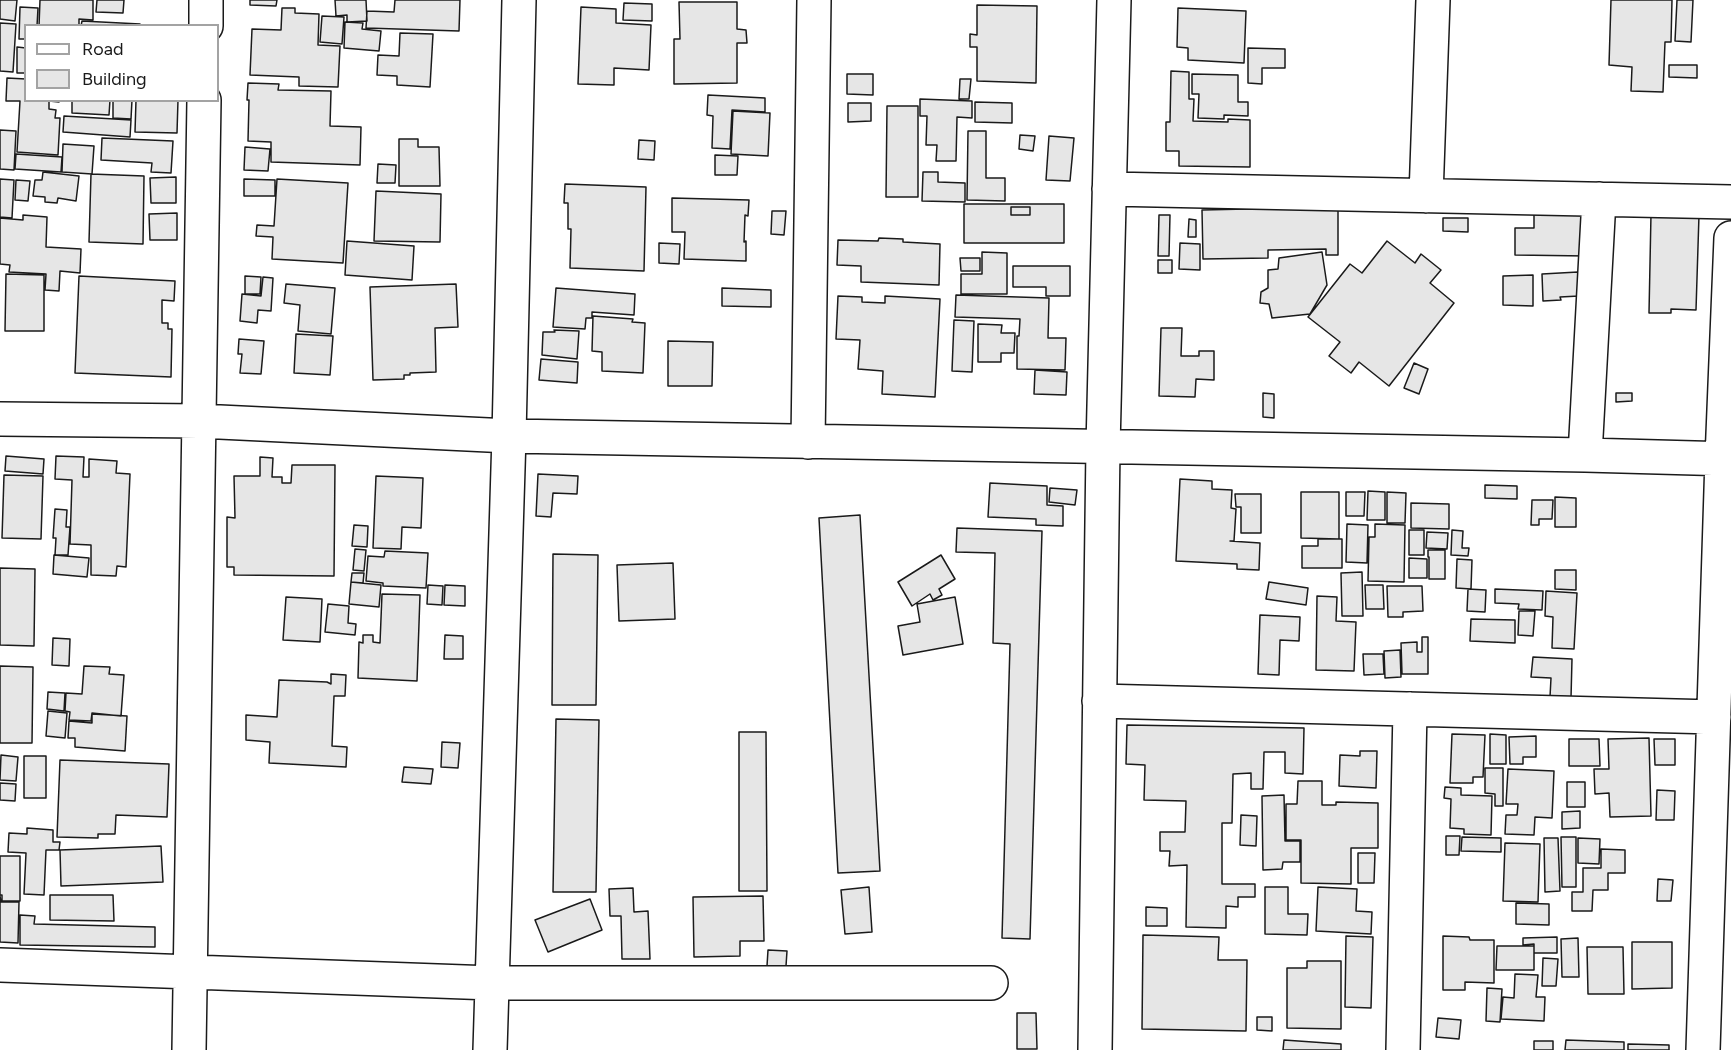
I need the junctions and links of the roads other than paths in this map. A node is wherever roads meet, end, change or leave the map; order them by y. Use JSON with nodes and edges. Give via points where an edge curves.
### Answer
{"nodes":[{"id":1,"x":206,"y":0,"type":"edge"},
{"id":2,"x":519,"y":0,"type":"edge"},
{"id":3,"x":814,"y":0,"type":"edge"},
{"id":4,"x":1113,"y":0,"type":"edge"},
{"id":5,"x":1433,"y":0,"type":"edge"},
{"id":6,"x":206,"y":24,"type":"edge"},
{"id":7,"x":204,"y":102,"type":"edge"},
{"id":8,"x":1109,"y":189,"type":"junction"},
{"id":9,"x":1426,"y":196,"type":"junction"},
{"id":10,"x":1599,"y":198,"type":"junction"},
{"id":11,"x":1731,"y":202,"type":"edge"},
{"id":12,"x":1731,"y":238,"type":"edge"},
{"id":13,"x":0,"y":419,"type":"edge"},
{"id":14,"x":199,"y":421,"type":"junction"},
{"id":15,"x":509,"y":436,"type":"junction"},
{"id":16,"x":808,"y":442,"type":"junction"},
{"id":17,"x":1103,"y":447,"type":"junction"},
{"id":18,"x":1586,"y":455,"type":"junction"},
{"id":19,"x":1727,"y":459,"type":"edge"},
{"id":20,"x":1099,"y":701,"type":"junction"},
{"id":21,"x":1410,"y":709,"type":"junction"},
{"id":22,"x":1714,"y":717,"type":"junction"},
{"id":23,"x":0,"y":965,"type":"edge"},
{"id":24,"x":191,"y":973,"type":"junction"},
{"id":25,"x":492,"y":983,"type":"junction"},
{"id":26,"x":991,"y":983,"type":"dead end"},
{"id":27,"x":189,"y":1050,"type":"edge"},
{"id":28,"x":490,"y":1050,"type":"edge"},
{"id":29,"x":1095,"y":1050,"type":"edge"},
{"id":30,"x":1402,"y":1050,"type":"edge"},
{"id":31,"x":1703,"y":1050,"type":"edge"}],
"edges":[{"from":1,"to":6,"type":"street"},
{"from":2,"to":15,"type":"street"},
{"from":3,"to":16,"type":"street"},
{"from":4,"to":8,"type":"street"},
{"from":5,"to":9,"type":"street"},
{"from":7,"to":14,"type":"street"},
{"from":8,"to":9,"type":"street"},
{"from":8,"to":17,"type":"street"},
{"from":9,"to":10,"type":"street"},
{"from":10,"to":11,"type":"street"},
{"from":10,"to":18,"type":"street"},
{"from":12,"to":19,"type":"street"},
{"from":13,"to":14,"type":"street"},
{"from":14,"to":15,"type":"street"},
{"from":14,"to":24,"type":"street"},
{"from":15,"to":16,"type":"street"},
{"from":15,"to":25,"type":"street"},
{"from":16,"to":17,"type":"street"},
{"from":17,"to":18,"type":"street"},
{"from":17,"to":20,"type":"street"},
{"from":18,"to":19,"type":"street"},
{"from":19,"to":22,"type":"street"},
{"from":20,"to":21,"type":"street"},
{"from":20,"to":29,"type":"street"},
{"from":21,"to":22,"type":"street"},
{"from":21,"to":30,"type":"street"},
{"from":22,"to":31,"type":"street"},
{"from":23,"to":24,"type":"street"},
{"from":24,"to":25,"type":"street"},
{"from":24,"to":27,"type":"street"},
{"from":25,"to":26,"type":"street"},
{"from":25,"to":28,"type":"street"}]}
